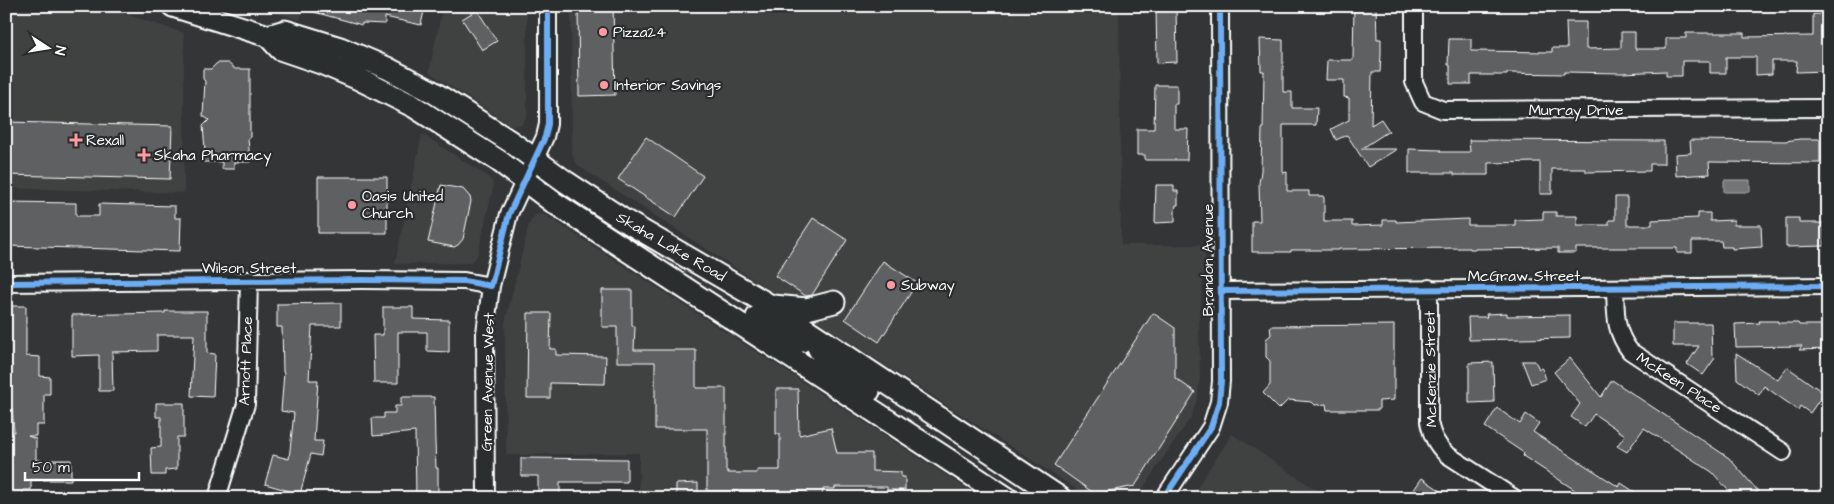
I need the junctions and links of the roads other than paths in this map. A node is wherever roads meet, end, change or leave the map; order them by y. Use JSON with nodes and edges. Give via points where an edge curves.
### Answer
{"nodes":[{"id":1,"x":173,"y":6,"type":"edge"},
{"id":2,"x":548,"y":6,"type":"edge"},
{"id":3,"x":1220,"y":6,"type":"edge"},
{"id":4,"x":1414,"y":6,"type":"edge"},
{"id":5,"x":268,"y":36,"type":"junction"},
{"id":6,"x":1828,"y":108,"type":"edge"},
{"id":7,"x":534,"y":159,"type":"junction"},
{"id":8,"x":524,"y":180,"type":"junction"},
{"id":9,"x":634,"y":254,"type":"junction"},
{"id":10,"x":248,"y":280,"type":"junction"},
{"id":11,"x":6,"y":283,"type":"edge"},
{"id":12,"x":491,"y":286,"type":"junction"},
{"id":13,"x":1828,"y":286,"type":"edge"},
{"id":14,"x":1429,"y":288,"type":"junction"},
{"id":15,"x":1615,"y":288,"type":"junction"},
{"id":16,"x":1221,"y":291,"type":"junction"},
{"id":17,"x":834,"y":302,"type":"dead end"},
{"id":18,"x":771,"y":306,"type":"junction"},
{"id":19,"x":813,"y":334,"type":"junction"},
{"id":20,"x":1783,"y":452,"type":"dead end"},
{"id":21,"x":942,"y":455,"type":"junction"},
{"id":22,"x":218,"y":498,"type":"edge"},
{"id":23,"x":486,"y":498,"type":"edge"},
{"id":24,"x":1008,"y":498,"type":"edge"},
{"id":25,"x":1060,"y":498,"type":"edge"},
{"id":26,"x":1164,"y":498,"type":"edge"},
{"id":27,"x":1514,"y":498,"type":"edge"}],
"edges":[{"from":1,"to":5,"type":"main road","name":"Skaha Lake Road"},
{"from":2,"to":7,"type":"street","name":"Green Avenue West","via":[[548,124]]},
{"from":3,"to":16,"type":"street","name":"Brandon Avenue"},
{"from":4,"to":6,"type":"street","name":"Murray Drive","via":[[1414,82],[1423,102],[1443,110]]},
{"from":5,"to":7,"type":"main road","name":"Skaha Lake Road","via":[[285,31],[340,48],[387,68],[432,92]]},
{"from":5,"to":8,"type":"main road","name":"Skaha Lake Road","via":[[280,49],[320,63],[413,106]]},
{"from":7,"to":8,"type":"street","name":"Green Avenue West"},
{"from":7,"to":18,"type":"main road","name":"Skaha Lake Road","via":[[622,219]]},
{"from":8,"to":9,"type":"main road","name":"Skaha Lake Road"},
{"from":8,"to":12,"type":"street","name":"Green Avenue West","via":[[508,214]]},
{"from":9,"to":19,"type":"main road","via":[[733,301],[791,339],[802,341]]},
{"from":9,"to":21,"type":"main road","name":"Skaha Lake Road"},
{"from":10,"to":11,"type":"street","name":"Wilson Street"},
{"from":10,"to":12,"type":"street","name":"Wilson Street","via":[[464,281]]},
{"from":10,"to":22,"type":"street","name":"Arnott Place","via":[[246,404]]},
{"from":12,"to":23,"type":"street","name":"Green Avenue West","via":[[486,333]]},
{"from":13,"to":15,"type":"street","name":"McGraw Street"},
{"from":14,"to":15,"type":"street","name":"McGraw Street"},
{"from":14,"to":16,"type":"street","name":"McGraw Street"},
{"from":14,"to":27,"type":"street","name":"McKenzie Street","via":[[1429,422],[1432,436],[1446,454]]},
{"from":15,"to":20,"type":"street","name":"McKeen Place","via":[[1616,325],[1630,351]]},
{"from":16,"to":26,"type":"street","name":"Brandon Avenue","via":[[1220,402],[1212,426]]},
{"from":17,"to":18,"type":"main road","via":[[807,309]]},
{"from":18,"to":19,"type":"main road","name":"Skaha Lake Road"},
{"from":19,"to":21,"type":"main road","via":[[818,350],[835,368],[919,424]]},
{"from":19,"to":25,"type":"main road","name":"Skaha Lake Road"},
{"from":21,"to":24,"type":"main road","name":"Skaha Lake Road"}]}
